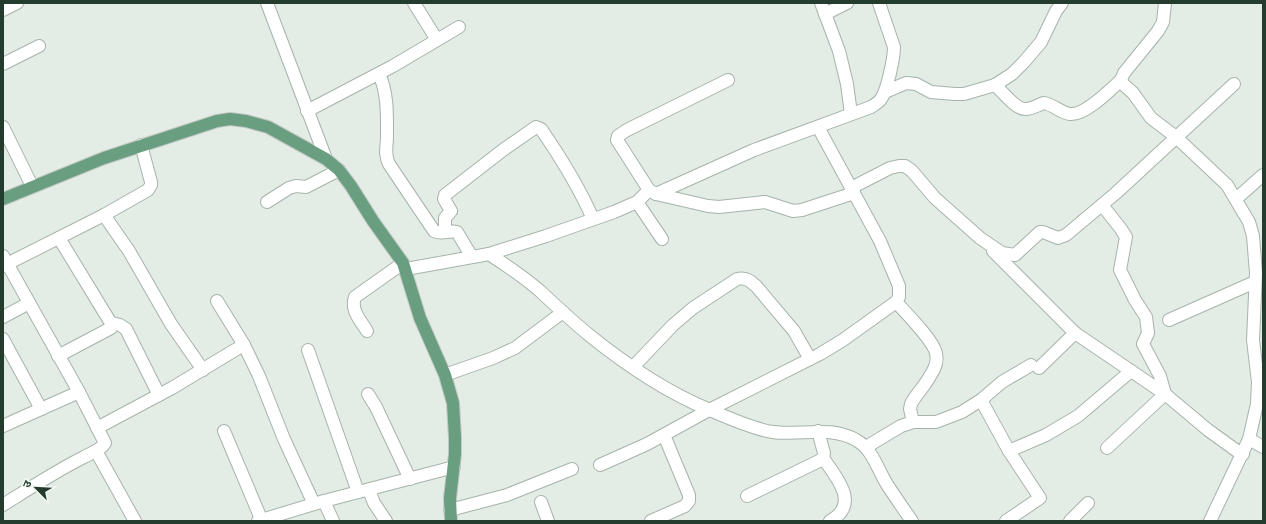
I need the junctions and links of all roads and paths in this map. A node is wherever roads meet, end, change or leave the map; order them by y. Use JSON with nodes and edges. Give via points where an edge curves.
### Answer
{"nodes":[{"id":1,"x":17,"y":3,"type":"edge"},
{"id":2,"x":267,"y":3,"type":"edge"},
{"id":3,"x":414,"y":3,"type":"edge"},
{"id":4,"x":847,"y":3,"type":"edge"},
{"id":5,"x":879,"y":3,"type":"edge"},
{"id":6,"x":1062,"y":3,"type":"edge"},
{"id":7,"x":1165,"y":3,"type":"edge"},
{"id":8,"x":823,"y":9,"type":"edge"},
{"id":9,"x":3,"y":10,"type":"edge"},
{"id":10,"x":459,"y":27,"type":"dead end"},
{"id":11,"x":437,"y":40,"type":"junction"},
{"id":12,"x":39,"y":46,"type":"dead end"},
{"id":13,"x":3,"y":64,"type":"edge"},
{"id":14,"x":379,"y":74,"type":"junction"},
{"id":15,"x":728,"y":80,"type":"dead end"},
{"id":16,"x":1121,"y":80,"type":"junction"},
{"id":17,"x":1234,"y":84,"type":"dead end"},
{"id":18,"x":995,"y":85,"type":"junction"},
{"id":19,"x":885,"y":92,"type":"junction"},
{"id":20,"x":307,"y":111,"type":"junction"},
{"id":21,"x":851,"y":114,"type":"junction"},
{"id":22,"x":3,"y":127,"type":"edge"},
{"id":23,"x":818,"y":127,"type":"junction"},
{"id":24,"x":1176,"y":137,"type":"junction"},
{"id":25,"x":141,"y":146,"type":"junction"},
{"id":26,"x":326,"y":159,"type":"junction"},
{"id":27,"x":339,"y":170,"type":"junction"},
{"id":28,"x":1263,"y":175,"type":"edge"},
{"id":29,"x":32,"y":186,"type":"junction"},
{"id":30,"x":853,"y":190,"type":"junction"},
{"id":31,"x":652,"y":192,"type":"junction"},
{"id":32,"x":1236,"y":198,"type":"junction"},
{"id":33,"x":3,"y":199,"type":"edge"},
{"id":34,"x":267,"y":202,"type":"dead end"},
{"id":35,"x":636,"y":202,"type":"junction"},
{"id":36,"x":1102,"y":205,"type":"junction"},
{"id":37,"x":104,"y":214,"type":"junction"},
{"id":38,"x":593,"y":219,"type":"junction"},
{"id":39,"x":445,"y":232,"type":"junction"},
{"id":40,"x":60,"y":238,"type":"junction"},
{"id":41,"x":980,"y":238,"type":"junction"},
{"id":42,"x":662,"y":239,"type":"dead end"},
{"id":43,"x":489,"y":254,"type":"junction"},
{"id":44,"x":472,"y":256,"type":"junction"},
{"id":45,"x":4,"y":262,"type":"edge"},
{"id":46,"x":405,"y":266,"type":"junction"},
{"id":47,"x":1258,"y":275,"type":"edge"},
{"id":48,"x":217,"y":301,"type":"dead end"},
{"id":49,"x":896,"y":302,"type":"junction"},
{"id":50,"x":29,"y":303,"type":"junction"},
{"id":51,"x":563,"y":312,"type":"junction"},
{"id":52,"x":3,"y":317,"type":"edge"},
{"id":53,"x":1169,"y":320,"type":"dead end"},
{"id":54,"x":112,"y":323,"type":"junction"},
{"id":55,"x":367,"y":331,"type":"dead end"},
{"id":56,"x":1075,"y":333,"type":"junction"},
{"id":57,"x":3,"y":339,"type":"edge"},
{"id":58,"x":244,"y":346,"type":"junction"},
{"id":59,"x":308,"y":350,"type":"dead end"},
{"id":60,"x":58,"y":356,"type":"junction"},
{"id":61,"x":810,"y":358,"type":"junction"},
{"id":62,"x":633,"y":367,"type":"junction"},
{"id":63,"x":203,"y":370,"type":"junction"},
{"id":64,"x":1132,"y":371,"type":"junction"},
{"id":65,"x":445,"y":375,"type":"junction"},
{"id":66,"x":79,"y":392,"type":"junction"},
{"id":67,"x":368,"y":394,"type":"dead end"},
{"id":68,"x":1165,"y":394,"type":"junction"},
{"id":69,"x":159,"y":395,"type":"junction"},
{"id":70,"x":981,"y":400,"type":"junction"},
{"id":71,"x":41,"y":409,"type":"junction"},
{"id":72,"x":709,"y":410,"type":"junction"},
{"id":73,"x":913,"y":422,"type":"junction"},
{"id":74,"x":3,"y":426,"type":"edge"},
{"id":75,"x":97,"y":428,"type":"junction"},
{"id":76,"x":224,"y":431,"type":"dead end"},
{"id":77,"x":818,"y":431,"type":"junction"},
{"id":78,"x":664,"y":435,"type":"junction"},
{"id":79,"x":1249,"y":439,"type":"junction"},
{"id":80,"x":866,"y":446,"type":"junction"},
{"id":81,"x":1263,"y":447,"type":"edge"},
{"id":82,"x":1107,"y":448,"type":"dead end"},
{"id":83,"x":96,"y":451,"type":"junction"},
{"id":84,"x":1009,"y":451,"type":"junction"},
{"id":85,"x":1243,"y":454,"type":"junction"},
{"id":86,"x":823,"y":458,"type":"junction"},
{"id":87,"x":600,"y":465,"type":"dead end"},
{"id":88,"x":454,"y":467,"type":"junction"},
{"id":89,"x":572,"y":469,"type":"dead end"},
{"id":90,"x":410,"y":479,"type":"junction"},
{"id":91,"x":364,"y":491,"type":"junction"},
{"id":92,"x":747,"y":496,"type":"dead end"},
{"id":93,"x":540,"y":502,"type":"dead end"},
{"id":94,"x":319,"y":503,"type":"junction"},
{"id":95,"x":1088,"y":503,"type":"dead end"},
{"id":96,"x":3,"y":505,"type":"edge"},
{"id":97,"x":450,"y":516,"type":"edge"},
{"id":98,"x":135,"y":521,"type":"edge"},
{"id":99,"x":260,"y":521,"type":"edge"},
{"id":100,"x":333,"y":521,"type":"edge"},
{"id":101,"x":386,"y":521,"type":"edge"},
{"id":102,"x":548,"y":521,"type":"edge"},
{"id":103,"x":651,"y":521,"type":"edge"},
{"id":104,"x":830,"y":521,"type":"edge"},
{"id":105,"x":912,"y":521,"type":"edge"},
{"id":106,"x":1006,"y":521,"type":"edge"},
{"id":107,"x":1070,"y":521,"type":"edge"},
{"id":108,"x":1210,"y":521,"type":"edge"}],
"edges":[{"from":1,"to":9,"type":"street"},
{"from":2,"to":20,"type":"street"},
{"from":3,"to":11,"type":"street"},
{"from":4,"to":8,"type":"street"},
{"from":5,"to":19,"type":"street","via":[[894,47]]},
{"from":6,"to":18,"type":"street","via":[[1041,42],[1012,74]]},
{"from":7,"to":16,"type":"street","via":[[1163,22],[1158,31]]},
{"from":8,"to":21,"type":"street","via":[[839,51]]},
{"from":10,"to":11,"type":"street"},
{"from":11,"to":14,"type":"street"},
{"from":12,"to":13,"type":"street"},
{"from":14,"to":20,"type":"street"},
{"from":14,"to":39,"type":"street","via":[[385,90],[386,159],[434,231]]},
{"from":15,"to":31,"type":"street","via":[[618,136],[617,140]]},
{"from":16,"to":18,"type":"street","via":[[1097,101],[1078,113],[1071,114],[1044,103],[1022,109]]},
{"from":16,"to":24,"type":"street","via":[[1151,118]]},
{"from":17,"to":24,"type":"street"},
{"from":18,"to":19,"type":"street","via":[[955,94],[931,92],[916,84],[906,83]]},
{"from":19,"to":21,"type":"street","via":[[881,100],[871,107]]},
{"from":20,"to":26,"type":"street"},
{"from":21,"to":23,"type":"street"},
{"from":22,"to":29,"type":"street"},
{"from":23,"to":30,"type":"street"},
{"from":23,"to":31,"type":"street"},
{"from":24,"to":32,"type":"street","via":[[1227,185]]},
{"from":24,"to":36,"type":"street"},
{"from":25,"to":26,"type":"main road","via":[[230,119],[268,128]]},
{"from":25,"to":29,"type":"main road"},
{"from":25,"to":37,"type":"street","via":[[151,182],[150,188]]},
{"from":26,"to":27,"type":"main road"},
{"from":27,"to":34,"type":"street","via":[[306,187],[289,188]]},
{"from":27,"to":46,"type":"main road"},
{"from":28,"to":32,"type":"street"},
{"from":29,"to":33,"type":"main road"},
{"from":30,"to":31,"type":"street","via":[[802,210],[793,211],[765,202],[708,206]]},
{"from":30,"to":41,"type":"street","via":[[890,168],[905,166],[935,198]]},
{"from":30,"to":49,"type":"street","via":[[880,241],[899,286],[899,297]]},
{"from":31,"to":35,"type":"street"},
{"from":32,"to":47,"type":"street","via":[[1249,222],[1253,236]]},
{"from":35,"to":38,"type":"street"},
{"from":35,"to":42,"type":"street"},
{"from":36,"to":41,"type":"street","via":[[1066,236],[1058,238],[1040,232],[1015,255],[1002,253]]},
{"from":36,"to":68,"type":"street","via":[[1126,237],[1120,270],[1146,317],[1148,333],[1143,344],[1160,376]]},
{"from":37,"to":40,"type":"street"},
{"from":37,"to":63,"type":"street","via":[[171,324]]},
{"from":38,"to":39,"type":"street","via":[[564,164],[541,129],[536,127],[445,195],[444,199],[451,211],[445,217]]},
{"from":38,"to":43,"type":"street"},
{"from":39,"to":44,"type":"street","via":[[458,233]]},
{"from":40,"to":45,"type":"street"},
{"from":40,"to":54,"type":"street"},
{"from":41,"to":56,"type":"street"},
{"from":43,"to":44,"type":"street"},
{"from":43,"to":51,"type":"street"},
{"from":44,"to":46,"type":"street"},
{"from":45,"to":50,"type":"street"},
{"from":46,"to":55,"type":"street","via":[[355,297],[355,312]]},
{"from":46,"to":65,"type":"main road","via":[[420,318]]},
{"from":47,"to":53,"type":"street"},
{"from":47,"to":79,"type":"street","via":[[1253,340],[1258,382],[1257,404]]},
{"from":48,"to":58,"type":"street"},
{"from":49,"to":61,"type":"street","via":[[843,340]]},
{"from":49,"to":73,"type":"street","via":[[935,348],[936,354],[935,366],[930,377],[911,404]]},
{"from":50,"to":52,"type":"street"},
{"from":50,"to":60,"type":"street"},
{"from":51,"to":62,"type":"street","via":[[589,336]]},
{"from":51,"to":65,"type":"street","via":[[515,348]]},
{"from":54,"to":60,"type":"street","via":[[111,328]]},
{"from":54,"to":69,"type":"street","via":[[126,329]]},
{"from":56,"to":64,"type":"street"},
{"from":56,"to":70,"type":"street","via":[[1035,366],[1002,382]]},
{"from":57,"to":71,"type":"street"},
{"from":58,"to":63,"type":"street"},
{"from":58,"to":94,"type":"street","via":[[284,439]]},
{"from":59,"to":91,"type":"street"},
{"from":60,"to":66,"type":"street"},
{"from":61,"to":62,"type":"street","via":[[794,331],[756,286],[742,278],[693,308]]},
{"from":61,"to":72,"type":"street"},
{"from":62,"to":72,"type":"street","via":[[662,386]]},
{"from":63,"to":69,"type":"street"},
{"from":64,"to":68,"type":"street"},
{"from":64,"to":84,"type":"street","via":[[1078,416],[1046,435]]},
{"from":65,"to":88,"type":"main road","via":[[455,419]]},
{"from":66,"to":71,"type":"street"},
{"from":66,"to":75,"type":"street"},
{"from":67,"to":90,"type":"street"},
{"from":68,"to":82,"type":"street"},
{"from":68,"to":85,"type":"street","via":[[1208,430]]},
{"from":69,"to":75,"type":"street"},
{"from":70,"to":73,"type":"street","via":[[962,412],[936,422]]},
{"from":70,"to":84,"type":"street"},
{"from":71,"to":74,"type":"street"},
{"from":72,"to":77,"type":"street","via":[[772,432]]},
{"from":72,"to":78,"type":"street"},
{"from":73,"to":80,"type":"street"},
{"from":75,"to":83,"type":"street","via":[[104,443]]},
{"from":76,"to":99,"type":"street"},
{"from":77,"to":80,"type":"street","via":[[855,439]]},
{"from":77,"to":86,"type":"street"},
{"from":78,"to":87,"type":"street"},
{"from":78,"to":103,"type":"street","via":[[689,495],[689,501],[685,506]]},
{"from":79,"to":81,"type":"street"},
{"from":79,"to":85,"type":"street"},
{"from":80,"to":105,"type":"street","via":[[888,486]]},
{"from":83,"to":96,"type":"street"},
{"from":83,"to":98,"type":"street"},
{"from":84,"to":106,"type":"street","via":[[1040,498]]},
{"from":85,"to":108,"type":"street"},
{"from":86,"to":92,"type":"street"},
{"from":86,"to":104,"type":"street","via":[[843,488],[845,497],[839,513]]},
{"from":88,"to":90,"type":"street"},
{"from":88,"to":97,"type":"main road"},
{"from":89,"to":97,"type":"street"},
{"from":90,"to":91,"type":"street"},
{"from":91,"to":94,"type":"street"},
{"from":91,"to":101,"type":"street"},
{"from":93,"to":102,"type":"street"},
{"from":94,"to":99,"type":"street"},
{"from":94,"to":100,"type":"street"},
{"from":95,"to":107,"type":"street"}]}
